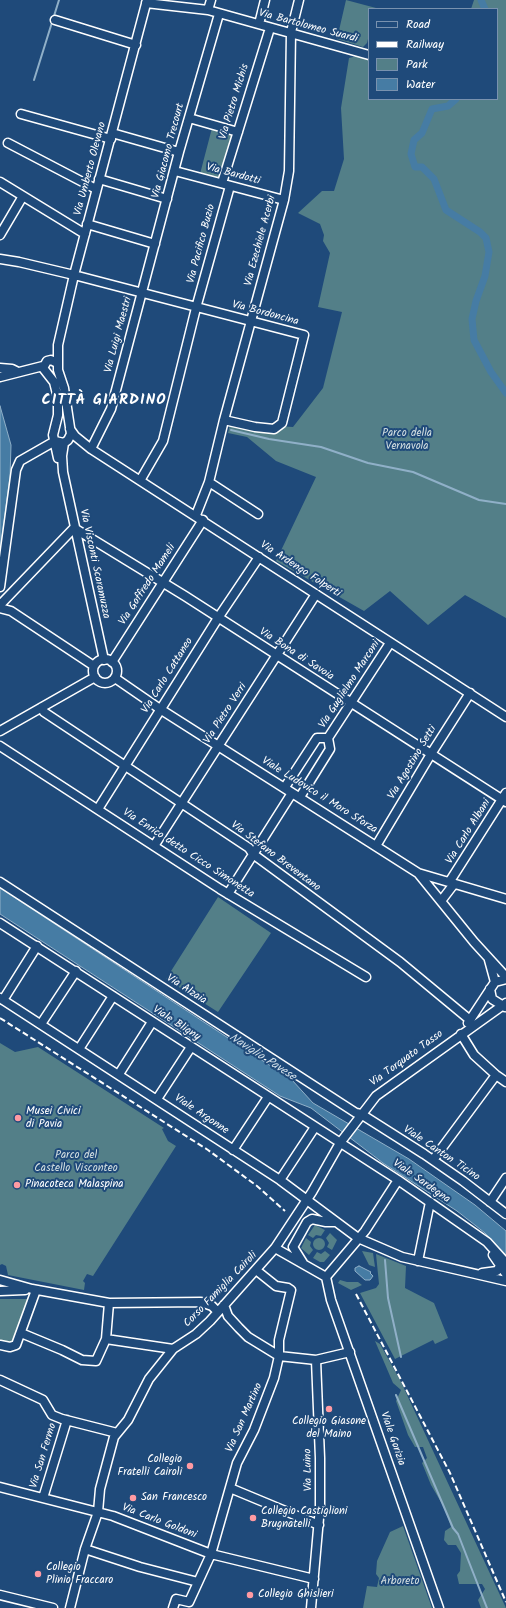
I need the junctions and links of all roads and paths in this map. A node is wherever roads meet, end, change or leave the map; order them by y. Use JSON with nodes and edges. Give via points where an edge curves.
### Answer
{"nodes":[{"id":1,"x":211,"y":0,"type":"edge"},
{"id":2,"x":265,"y":0,"type":"edge"},
{"id":3,"x":299,"y":0,"type":"edge"},
{"id":4,"x":147,"y":1,"type":"edge"},
{"id":5,"x":208,"y":10,"type":"junction"},
{"id":6,"x":219,"y":14,"type":"junction"},
{"id":7,"x":54,"y":20,"type":"dead end"},
{"id":8,"x":259,"y":24,"type":"junction"},
{"id":9,"x":270,"y":28,"type":"junction"},
{"id":10,"x":291,"y":32,"type":"junction"},
{"id":11,"x":136,"y":45,"type":"junction"},
{"id":12,"x":368,"y":54,"type":"edge"},
{"id":13,"x":22,"y":114,"type":"dead end"},
{"id":14,"x":189,"y":118,"type":"junction"},
{"id":15,"x":238,"y":132,"type":"junction"},
{"id":16,"x":111,"y":136,"type":"junction"},
{"id":17,"x":8,"y":143,"type":"dead end"},
{"id":18,"x":179,"y":152,"type":"junction"},
{"id":19,"x":175,"y":171,"type":"junction"},
{"id":20,"x":99,"y":179,"type":"junction"},
{"id":21,"x":0,"y":182,"type":"edge"},
{"id":22,"x":226,"y":184,"type":"junction"},
{"id":23,"x":96,"y":189,"type":"junction"},
{"id":24,"x":23,"y":196,"type":"junction"},
{"id":25,"x":168,"y":199,"type":"junction"},
{"id":26,"x":284,"y":200,"type":"junction"},
{"id":27,"x":87,"y":224,"type":"junction"},
{"id":28,"x":85,"y":234,"type":"junction"},
{"id":29,"x":0,"y":236,"type":"edge"},
{"id":30,"x":155,"y":244,"type":"junction"},
{"id":31,"x":0,"y":259,"type":"edge"},
{"id":32,"x":74,"y":275,"type":"junction"},
{"id":33,"x":141,"y":294,"type":"junction"},
{"id":34,"x":196,"y":308,"type":"junction"},
{"id":35,"x":251,"y":321,"type":"junction"},
{"id":36,"x":54,"y":362,"type":"junction"},
{"id":37,"x":43,"y":366,"type":"junction"},
{"id":38,"x":0,"y":368,"type":"edge"},
{"id":39,"x":18,"y":372,"type":"junction"},
{"id":40,"x":0,"y":377,"type":"edge"},
{"id":41,"x":224,"y":420,"type":"junction"},
{"id":42,"x":70,"y":429,"type":"junction"},
{"id":43,"x":55,"y":441,"type":"junction"},
{"id":44,"x":66,"y":442,"type":"junction"},
{"id":45,"x":81,"y":442,"type":"junction"},
{"id":46,"x":91,"y":449,"type":"junction"},
{"id":47,"x":63,"y":472,"type":"junction"},
{"id":48,"x":141,"y":479,"type":"junction"},
{"id":49,"x":209,"y":482,"type":"junction"},
{"id":50,"x":258,"y":514,"type":"dead end"},
{"id":51,"x":196,"y":515,"type":"junction"},
{"id":52,"x":203,"y":520,"type":"junction"},
{"id":53,"x":74,"y":528,"type":"junction"},
{"id":54,"x":259,"y":557,"type":"junction"},
{"id":55,"x":164,"y":583,"type":"junction"},
{"id":56,"x":0,"y":588,"type":"edge"},
{"id":57,"x":316,"y":594,"type":"junction"},
{"id":58,"x":0,"y":605,"type":"edge"},
{"id":59,"x":0,"y":608,"type":"edge"},
{"id":60,"x":218,"y":618,"type":"junction"},
{"id":61,"x":390,"y":643,"type":"junction"},
{"id":62,"x":276,"y":656,"type":"junction"},
{"id":63,"x":108,"y":661,"type":"junction"},
{"id":64,"x":94,"y":666,"type":"junction"},
{"id":65,"x":95,"y":677,"type":"junction"},
{"id":66,"x":115,"y":678,"type":"junction"},
{"id":67,"x":470,"y":693,"type":"junction"},
{"id":68,"x":350,"y":703,"type":"junction"},
{"id":69,"x":42,"y":707,"type":"junction"},
{"id":70,"x":160,"y":709,"type":"junction"},
{"id":71,"x":506,"y":717,"type":"edge"},
{"id":72,"x":0,"y":731,"type":"edge"},
{"id":73,"x":328,"y":738,"type":"junction"},
{"id":74,"x":0,"y":746,"type":"edge"},
{"id":75,"x":218,"y":746,"type":"junction"},
{"id":76,"x":431,"y":754,"type":"junction"},
{"id":77,"x":124,"y":765,"type":"junction"},
{"id":78,"x":285,"y":787,"type":"junction"},
{"id":79,"x":292,"y":793,"type":"junction"},
{"id":80,"x":300,"y":797,"type":"junction"},
{"id":81,"x":505,"y":798,"type":"edge"},
{"id":82,"x":181,"y":803,"type":"junction"},
{"id":83,"x":98,"y":809,"type":"junction"},
{"id":84,"x":154,"y":846,"type":"junction"},
{"id":85,"x":376,"y":846,"type":"junction"},
{"id":86,"x":253,"y":854,"type":"junction"},
{"id":87,"x":418,"y":873,"type":"junction"},
{"id":88,"x":0,"y":882,"type":"edge"},
{"id":89,"x":452,"y":882,"type":"junction"},
{"id":90,"x":228,"y":894,"type":"junction"},
{"id":91,"x":506,"y":899,"type":"edge"},
{"id":92,"x":442,"y":901,"type":"junction"},
{"id":93,"x":0,"y":923,"type":"edge"},
{"id":94,"x":37,"y":946,"type":"junction"},
{"id":95,"x":489,"y":958,"type":"junction"},
{"id":96,"x":76,"y":972,"type":"junction"},
{"id":97,"x":366,"y":977,"type":"dead end"},
{"id":98,"x":506,"y":978,"type":"edge"},
{"id":99,"x":492,"y":986,"type":"junction"},
{"id":100,"x":113,"y":996,"type":"junction"},
{"id":101,"x":2,"y":999,"type":"edge"},
{"id":102,"x":505,"y":1005,"type":"edge"},
{"id":103,"x":470,"y":1020,"type":"junction"},
{"id":104,"x":152,"y":1022,"type":"junction"},
{"id":105,"x":41,"y":1024,"type":"junction"},
{"id":106,"x":461,"y":1034,"type":"junction"},
{"id":107,"x":191,"y":1047,"type":"junction"},
{"id":108,"x":79,"y":1049,"type":"junction"},
{"id":109,"x":119,"y":1074,"type":"junction"},
{"id":110,"x":496,"y":1075,"type":"junction"},
{"id":111,"x":506,"y":1082,"type":"edge"},
{"id":112,"x":268,"y":1097,"type":"junction"},
{"id":113,"x":157,"y":1100,"type":"junction"},
{"id":114,"x":361,"y":1114,"type":"junction"},
{"id":115,"x":315,"y":1127,"type":"junction"},
{"id":116,"x":340,"y":1143,"type":"junction"},
{"id":117,"x":233,"y":1150,"type":"junction"},
{"id":118,"x":433,"y":1160,"type":"junction"},
{"id":119,"x":506,"y":1178,"type":"edge"},
{"id":120,"x":280,"y":1180,"type":"junction"},
{"id":121,"x":398,"y":1180,"type":"junction"},
{"id":122,"x":306,"y":1201,"type":"junction"},
{"id":123,"x":430,"y":1202,"type":"junction"},
{"id":124,"x":490,"y":1202,"type":"junction"},
{"id":125,"x":506,"y":1214,"type":"edge"},
{"id":126,"x":336,"y":1222,"type":"junction"},
{"id":127,"x":358,"y":1238,"type":"junction"},
{"id":128,"x":275,"y":1248,"type":"junction"},
{"id":129,"x":418,"y":1261,"type":"junction"},
{"id":130,"x":303,"y":1263,"type":"junction"},
{"id":131,"x":503,"y":1265,"type":"edge"},
{"id":132,"x":256,"y":1270,"type":"junction"},
{"id":133,"x":478,"y":1274,"type":"junction"},
{"id":134,"x":506,"y":1274,"type":"edge"},
{"id":135,"x":326,"y":1277,"type":"junction"},
{"id":136,"x":0,"y":1280,"type":"edge"},
{"id":137,"x":506,"y":1281,"type":"edge"},
{"id":138,"x":34,"y":1290,"type":"junction"},
{"id":139,"x":0,"y":1291,"type":"edge"},
{"id":140,"x":109,"y":1303,"type":"junction"},
{"id":141,"x":224,"y":1305,"type":"junction"},
{"id":142,"x":218,"y":1312,"type":"junction"},
{"id":143,"x":21,"y":1333,"type":"junction"},
{"id":144,"x":106,"y":1339,"type":"junction"},
{"id":145,"x":0,"y":1345,"type":"edge"},
{"id":146,"x":173,"y":1349,"type":"junction"},
{"id":147,"x":350,"y":1352,"type":"junction"},
{"id":148,"x":279,"y":1356,"type":"junction"},
{"id":149,"x":316,"y":1360,"type":"junction"},
{"id":150,"x":0,"y":1380,"type":"edge"},
{"id":151,"x":67,"y":1420,"type":"junction"},
{"id":152,"x":117,"y":1434,"type":"junction"},
{"id":153,"x":0,"y":1487,"type":"edge"},
{"id":154,"x":230,"y":1488,"type":"junction"},
{"id":155,"x":43,"y":1498,"type":"junction"},
{"id":156,"x":98,"y":1512,"type":"junction"},
{"id":157,"x":318,"y":1525,"type":"junction"},
{"id":158,"x":85,"y":1549,"type":"junction"},
{"id":159,"x":211,"y":1554,"type":"junction"},
{"id":160,"x":314,"y":1578,"type":"junction"},
{"id":161,"x":198,"y":1582,"type":"junction"},
{"id":162,"x":0,"y":1596,"type":"edge"},
{"id":163,"x":53,"y":1608,"type":"edge"},
{"id":164,"x":70,"y":1608,"type":"edge"},
{"id":165,"x":173,"y":1608,"type":"edge"},
{"id":166,"x":311,"y":1608,"type":"edge"},
{"id":167,"x":439,"y":1608,"type":"edge"}],
"edges":[{"from":1,"to":5,"type":"street"},
{"from":2,"to":8,"type":"street"},
{"from":3,"to":10,"type":"street","name":"Via Ezechiele Acerbi"},
{"from":4,"to":5,"type":"street","name":"Via Bartolomeo Suardi"},
{"from":4,"to":11,"type":"street","name":"Via Umberto Olevano"},
{"from":5,"to":6,"type":"street","name":"Via Bartolomeo Suardi"},
{"from":6,"to":8,"type":"street","name":"Via Bartolomeo Suardi"},
{"from":6,"to":14,"type":"street","name":"Via Giacomo Trecourt"},
{"from":7,"to":11,"type":"street"},
{"from":8,"to":9,"type":"street","name":"Via Bartolomeo Suardi"},
{"from":9,"to":10,"type":"street","name":"Via Bartolomeo Suardi"},
{"from":9,"to":15,"type":"street","name":"Via Pietro Michis"},
{"from":10,"to":12,"type":"street","name":"Via Bartolomeo Suardi"},
{"from":10,"to":26,"type":"street","name":"Via Ezechiele Acerbi","via":[[289,171]]},
{"from":11,"to":16,"type":"street","name":"Via Umberto Olevano"},
{"from":13,"to":16,"type":"street"},
{"from":14,"to":15,"type":"street"},
{"from":14,"to":18,"type":"street","name":"Via Giacomo Trecourt"},
{"from":15,"to":22,"type":"street","name":"Via Pietro Michis"},
{"from":16,"to":18,"type":"street"},
{"from":16,"to":20,"type":"street","name":"Via Umberto Olevano"},
{"from":17,"to":23,"type":"street"},
{"from":18,"to":19,"type":"street","name":"Via Giacomo Trecourt"},
{"from":19,"to":22,"type":"street","name":"Via Bardotti"},
{"from":19,"to":25,"type":"street","name":"Via Giacomo Trecourt"},
{"from":20,"to":23,"type":"street","name":"Via Umberto Olevano"},
{"from":20,"to":25,"type":"street"},
{"from":21,"to":24,"type":"street"},
{"from":22,"to":26,"type":"street","name":"Via Bardotti"},
{"from":22,"to":34,"type":"street","name":"Via Pacifico Buzio"},
{"from":23,"to":27,"type":"street","name":"Via Umberto Olevano"},
{"from":24,"to":28,"type":"street"},
{"from":24,"to":29,"type":"street"},
{"from":25,"to":30,"type":"street","name":"Via Giacomo Trecourt"},
{"from":26,"to":35,"type":"street","name":"Via Ezechiele Acerbi"},
{"from":27,"to":28,"type":"street","name":"Via Umberto Olevano"},
{"from":27,"to":30,"type":"street"},
{"from":28,"to":32,"type":"street","name":"Via Umberto Olevano"},
{"from":30,"to":33,"type":"street","name":"Via Giacomo Trecourt"},
{"from":31,"to":32,"type":"street","name":"Via Bordoncina"},
{"from":32,"to":33,"type":"street","name":"Via Bordoncina"},
{"from":32,"to":36,"type":"street","name":"Via Umberto Olevano"},
{"from":33,"to":34,"type":"street","name":"Via Bordoncina"},
{"from":33,"to":46,"type":"street","name":"Via Luigi Maestri","via":[[111,409]]},
{"from":34,"to":35,"type":"street","name":"Via Bordoncina"},
{"from":34,"to":48,"type":"street","name":"Via Pacifico Buzio","via":[[163,441]]},
{"from":35,"to":41,"type":"street","name":"Via Ezechiele Acerbi"},
{"from":35,"to":41,"type":"street","name":"Via Bordoncina","via":[[304,335],[282,423],[274,428],[255,427]]},
{"from":36,"to":37,"type":"street","via":[[47,361]]},
{"from":36,"to":42,"type":"street","name":"Via Umberto Olevano","via":[[64,388]]},
{"from":37,"to":39,"type":"street"},
{"from":37,"to":43,"type":"street","name":"Via Visconti Scaramuzza","via":[[44,372],[54,382],[58,398],[58,415],[53,431]]},
{"from":38,"to":39,"type":"street"},
{"from":39,"to":40,"type":"street"},
{"from":41,"to":49,"type":"street","name":"Via Ezechiele Acerbi"},
{"from":42,"to":44,"type":"street","name":"Via Visconti Scaramuzza","via":[[71,434]]},
{"from":42,"to":45,"type":"street","name":"Via Ardengo Folperti"},
{"from":43,"to":44,"type":"street","name":"Via Ardengo Folperti"},
{"from":43,"to":47,"type":"street","name":"Via Visconti Scaramuzza"},
{"from":43,"to":56,"type":"street","via":[[20,461],[16,470]]},
{"from":44,"to":45,"type":"street","name":"Via Ardengo Folperti"},
{"from":44,"to":47,"type":"street","name":"Via Visconti Scaramuzza","via":[[62,456]]},
{"from":45,"to":46,"type":"street","name":"Via Ardengo Folperti"},
{"from":46,"to":48,"type":"street","name":"Via Ardengo Folperti"},
{"from":47,"to":53,"type":"street","name":"Via Visconti Scaramuzza"},
{"from":48,"to":51,"type":"street","name":"Via Ardengo Folperti"},
{"from":49,"to":50,"type":"street"},
{"from":49,"to":51,"type":"street","name":"Via Ezechiele Acerbi"},
{"from":51,"to":52,"type":"street","name":"Via Ardengo Folperti"},
{"from":52,"to":54,"type":"street","name":"Via Ardengo Folperti"},
{"from":52,"to":55,"type":"street","name":"Via Goffredo Mameli"},
{"from":53,"to":55,"type":"street","name":"Via Bona di Savoia"},
{"from":53,"to":58,"type":"street"},
{"from":53,"to":63,"type":"street","name":"Via Visconti Scaramuzza"},
{"from":54,"to":57,"type":"street","name":"Via Ardengo Folperti"},
{"from":54,"to":60,"type":"street","name":"Via Carlo Cattaneo"},
{"from":55,"to":60,"type":"street","name":"Via Bona di Savoia"},
{"from":55,"to":63,"type":"street","name":"Via Goffredo Mameli"},
{"from":57,"to":61,"type":"street","name":"Via Ardengo Folperti"},
{"from":57,"to":62,"type":"street","name":"Via Pietro Verri"},
{"from":59,"to":64,"type":"street","via":[[11,612]]},
{"from":60,"to":62,"type":"street","name":"Via Bona di Savoia"},
{"from":60,"to":70,"type":"street","name":"Via Carlo Cattaneo"},
{"from":61,"to":67,"type":"street","name":"Via Ardengo Folperti"},
{"from":61,"to":68,"type":"street","name":"Via Guglielmo Marconi"},
{"from":62,"to":68,"type":"street","name":"Via Bona di Savoia"},
{"from":62,"to":75,"type":"street","name":"Via Pietro Verri"},
{"from":63,"to":64,"type":"street"},
{"from":63,"to":66,"type":"street","via":[[117,670]]},
{"from":64,"to":65,"type":"street"},
{"from":65,"to":66,"type":"street","via":[[103,683]]},
{"from":65,"to":69,"type":"street"},
{"from":66,"to":70,"type":"street","name":"Viale Ludovico il Moro Sforza"},
{"from":67,"to":71,"type":"street","name":"Via Ardengo Folperti"},
{"from":67,"to":76,"type":"street","name":"Via Agostino Setti"},
{"from":68,"to":73,"type":"street","name":"Via Guglielmo Marconi"},
{"from":68,"to":76,"type":"street","name":"Via Bona di Savoia"},
{"from":69,"to":72,"type":"street"},
{"from":69,"to":77,"type":"street","name":"Via Stefano Breventano","via":[[44,712]]},
{"from":70,"to":75,"type":"street","name":"Viale Ludovico il Moro Sforza"},
{"from":70,"to":77,"type":"street","name":"Via Carlo Cattaneo"},
{"from":73,"to":78,"type":"street","name":"Via Guglielmo Marconi","via":[[317,738]]},
{"from":73,"to":80,"type":"street","name":"Via Guglielmo Marconi","via":[[330,749]]},
{"from":74,"to":83,"type":"street","name":"Via Enrico detto Cicco Simonetta"},
{"from":75,"to":78,"type":"street","name":"Viale Ludovico il Moro Sforza"},
{"from":75,"to":82,"type":"street","name":"Via Pietro Verri"},
{"from":76,"to":81,"type":"street","name":"Via Bona di Savoia"},
{"from":76,"to":85,"type":"street","name":"Via Agostino Setti"},
{"from":77,"to":82,"type":"street","name":"Via Stefano Breventano"},
{"from":77,"to":83,"type":"street","name":"Via Carlo Cattaneo"},
{"from":78,"to":79,"type":"street","name":"Viale Ludovico il Moro Sforza"},
{"from":79,"to":80,"type":"street","name":"Viale Ludovico il Moro Sforza"},
{"from":79,"to":86,"type":"street"},
{"from":80,"to":85,"type":"street","name":"Viale Ludovico il Moro Sforza"},
{"from":81,"to":89,"type":"street","name":"Via Carlo Albani"},
{"from":82,"to":84,"type":"street","name":"Via Pietro Verri"},
{"from":82,"to":86,"type":"street","name":"Via Stefano Breventano","via":[[249,848]]},
{"from":83,"to":84,"type":"street","name":"Via Enrico detto Cicco Simonetta"},
{"from":84,"to":90,"type":"street","name":"Via Enrico detto Cicco Simonetta"},
{"from":85,"to":87,"type":"street","name":"Viale Ludovico il Moro Sforza"},
{"from":86,"to":90,"type":"street"},
{"from":86,"to":103,"type":"street","name":"Via Stefano Breventano","via":[[400,962]]},
{"from":87,"to":89,"type":"street"},
{"from":87,"to":92,"type":"street","name":"Viale Ludovico il Moro Sforza"},
{"from":88,"to":114,"type":"street","name":"Via Alzaia","via":[[342,1105]]},
{"from":89,"to":91,"type":"street"},
{"from":89,"to":92,"type":"street","name":"Via Carlo Albani"},
{"from":90,"to":97,"type":"street","name":"Via Enrico detto Cicco Simonetta"},
{"from":92,"to":95,"type":"street","name":"Viale Ludovico il Moro Sforza"},
{"from":93,"to":94,"type":"street","name":"Viale Bligny"},
{"from":94,"to":96,"type":"street","name":"Viale Bligny"},
{"from":94,"to":101,"type":"street","name":"Viale Argonne"},
{"from":95,"to":98,"type":"street","name":"Viale Ludovico il Moro Sforza"},
{"from":95,"to":99,"type":"street"},
{"from":96,"to":100,"type":"street","name":"Viale Bligny"},
{"from":96,"to":105,"type":"street"},
{"from":98,"to":99,"type":"street","name":"Viale Ludovico il Moro Sforza"},
{"from":99,"to":102,"type":"street","name":"Via Torquato Tasso","via":[[492,999]]},
{"from":99,"to":103,"type":"street","name":"Via Torquato Tasso"},
{"from":100,"to":104,"type":"street","name":"Viale Bligny"},
{"from":100,"to":108,"type":"street"},
{"from":101,"to":105,"type":"street","name":"Viale Argonne"},
{"from":102,"to":106,"type":"street","name":"Via Torquato Tasso"},
{"from":103,"to":106,"type":"street","name":"Via Torquato Tasso"},
{"from":104,"to":107,"type":"street","name":"Viale Bligny"},
{"from":104,"to":109,"type":"street"},
{"from":105,"to":108,"type":"street","name":"Viale Argonne"},
{"from":106,"to":110,"type":"street","via":[[474,1056]]},
{"from":106,"to":114,"type":"street","name":"Via Torquato Tasso","via":[[376,1096]]},
{"from":107,"to":112,"type":"street","name":"Viale Bligny"},
{"from":107,"to":113,"type":"street","name":"Viale Argonne"},
{"from":108,"to":109,"type":"street","name":"Viale Argonne"},
{"from":109,"to":113,"type":"street","name":"Viale Argonne"},
{"from":110,"to":111,"type":"street"},
{"from":110,"to":118,"type":"street"},
{"from":112,"to":115,"type":"street","name":"Viale Bligny"},
{"from":112,"to":117,"type":"street","name":"Viale Argonne"},
{"from":113,"to":117,"type":"street","name":"Viale Argonne"},
{"from":114,"to":116,"type":"street","name":"Via Torquato Tasso"},
{"from":114,"to":118,"type":"street","name":"Viale Canton Ticino"},
{"from":115,"to":116,"type":"street","name":"Viale Bligny"},
{"from":115,"to":120,"type":"street"},
{"from":116,"to":121,"type":"street","name":"Viale Sardegna"},
{"from":116,"to":122,"type":"street","name":"Via Torquato Tasso"},
{"from":117,"to":120,"type":"street","name":"Viale Argonne"},
{"from":118,"to":124,"type":"street","name":"Viale Canton Ticino"},
{"from":119,"to":124,"type":"street"},
{"from":120,"to":122,"type":"street","name":"Viale Argonne"},
{"from":121,"to":123,"type":"street","name":"Viale Sardegna"},
{"from":121,"to":127,"type":"street"},
{"from":122,"to":126,"type":"street","name":"Viale Argonne"},
{"from":122,"to":128,"type":"street","name":"Corso Famiglia Cairoli"},
{"from":123,"to":129,"type":"street"},
{"from":123,"to":131,"type":"street","name":"Viale Sardegna","via":[[487,1242]]},
{"from":124,"to":125,"type":"street","name":"Viale Canton Ticino"},
{"from":126,"to":127,"type":"street","name":"Viale Argonne"},
{"from":126,"to":130,"type":"street","via":[[312,1219],[308,1222],[294,1247]]},
{"from":127,"to":129,"type":"street","name":"Viale Argonne","via":[[389,1253]]},
{"from":127,"to":135,"type":"street"},
{"from":128,"to":130,"type":"street"},
{"from":128,"to":132,"type":"street","name":"Corso Famiglia Cairoli"},
{"from":129,"to":133,"type":"street","name":"Viale Argonne"},
{"from":130,"to":135,"type":"street"},
{"from":131,"to":133,"type":"street","via":[[497,1271]]},
{"from":131,"to":134,"type":"street","name":"Viale Sardegna"},
{"from":132,"to":141,"type":"street","name":"Corso Famiglia Cairoli"},
{"from":132,"to":148,"type":"street","name":"Via San Martino","via":[[276,1286],[291,1290],[279,1340]]},
{"from":133,"to":137,"type":"street","name":"Viale Argonne"},
{"from":135,"to":147,"type":"street","name":"Viale Gorizia"},
{"from":136,"to":138,"type":"street"},
{"from":138,"to":139,"type":"street"},
{"from":138,"to":140,"type":"street"},
{"from":138,"to":143,"type":"street"},
{"from":140,"to":142,"type":"street","via":[[201,1302],[212,1306]]},
{"from":140,"to":144,"type":"street"},
{"from":141,"to":142,"type":"street","name":"Corso Famiglia Cairoli"},
{"from":141,"to":148,"type":"street","via":[[228,1316],[244,1333]]},
{"from":142,"to":146,"type":"street","name":"Corso Famiglia Cairoli","via":[[196,1334]]},
{"from":143,"to":144,"type":"street","via":[[90,1362],[96,1361]]},
{"from":143,"to":145,"type":"street","via":[[13,1346]]},
{"from":144,"to":146,"type":"street"},
{"from":146,"to":152,"type":"street","name":"Corso Famiglia Cairoli","via":[[147,1383],[128,1420]]},
{"from":147,"to":149,"type":"street"},
{"from":147,"to":167,"type":"street","name":"Viale Gorizia"},
{"from":148,"to":149,"type":"street"},
{"from":148,"to":154,"type":"street","name":"Via San Martino","via":[[265,1403],[237,1463]]},
{"from":149,"to":157,"type":"street","name":"Via Luino","via":[[320,1458]]},
{"from":150,"to":151,"type":"street","via":[[43,1400],[52,1415]]},
{"from":151,"to":152,"type":"street"},
{"from":151,"to":155,"type":"street","name":"Via San Fermo"},
{"from":152,"to":156,"type":"street","name":"Corso Famiglia Cairoli","via":[[100,1489]]},
{"from":153,"to":155,"type":"street","name":"Via Carlo Goldoni"},
{"from":154,"to":157,"type":"street"},
{"from":154,"to":159,"type":"street","name":"Via San Martino"},
{"from":155,"to":156,"type":"street","name":"Via Carlo Goldoni"},
{"from":156,"to":158,"type":"street","name":"Corso Famiglia Cairoli"},
{"from":156,"to":159,"type":"street","name":"Via Carlo Goldoni"},
{"from":157,"to":160,"type":"street","name":"Via Luino"},
{"from":158,"to":161,"type":"street"},
{"from":158,"to":164,"type":"street","name":"Corso Famiglia Cairoli"},
{"from":159,"to":160,"type":"street","name":"Via Carlo Goldoni"},
{"from":159,"to":161,"type":"street","name":"Via San Martino"},
{"from":160,"to":166,"type":"street","name":"Via Luino"},
{"from":161,"to":165,"type":"street","name":"Via San Martino","via":[[189,1602],[176,1599]]},
{"from":162,"to":163,"type":"street"}]}
